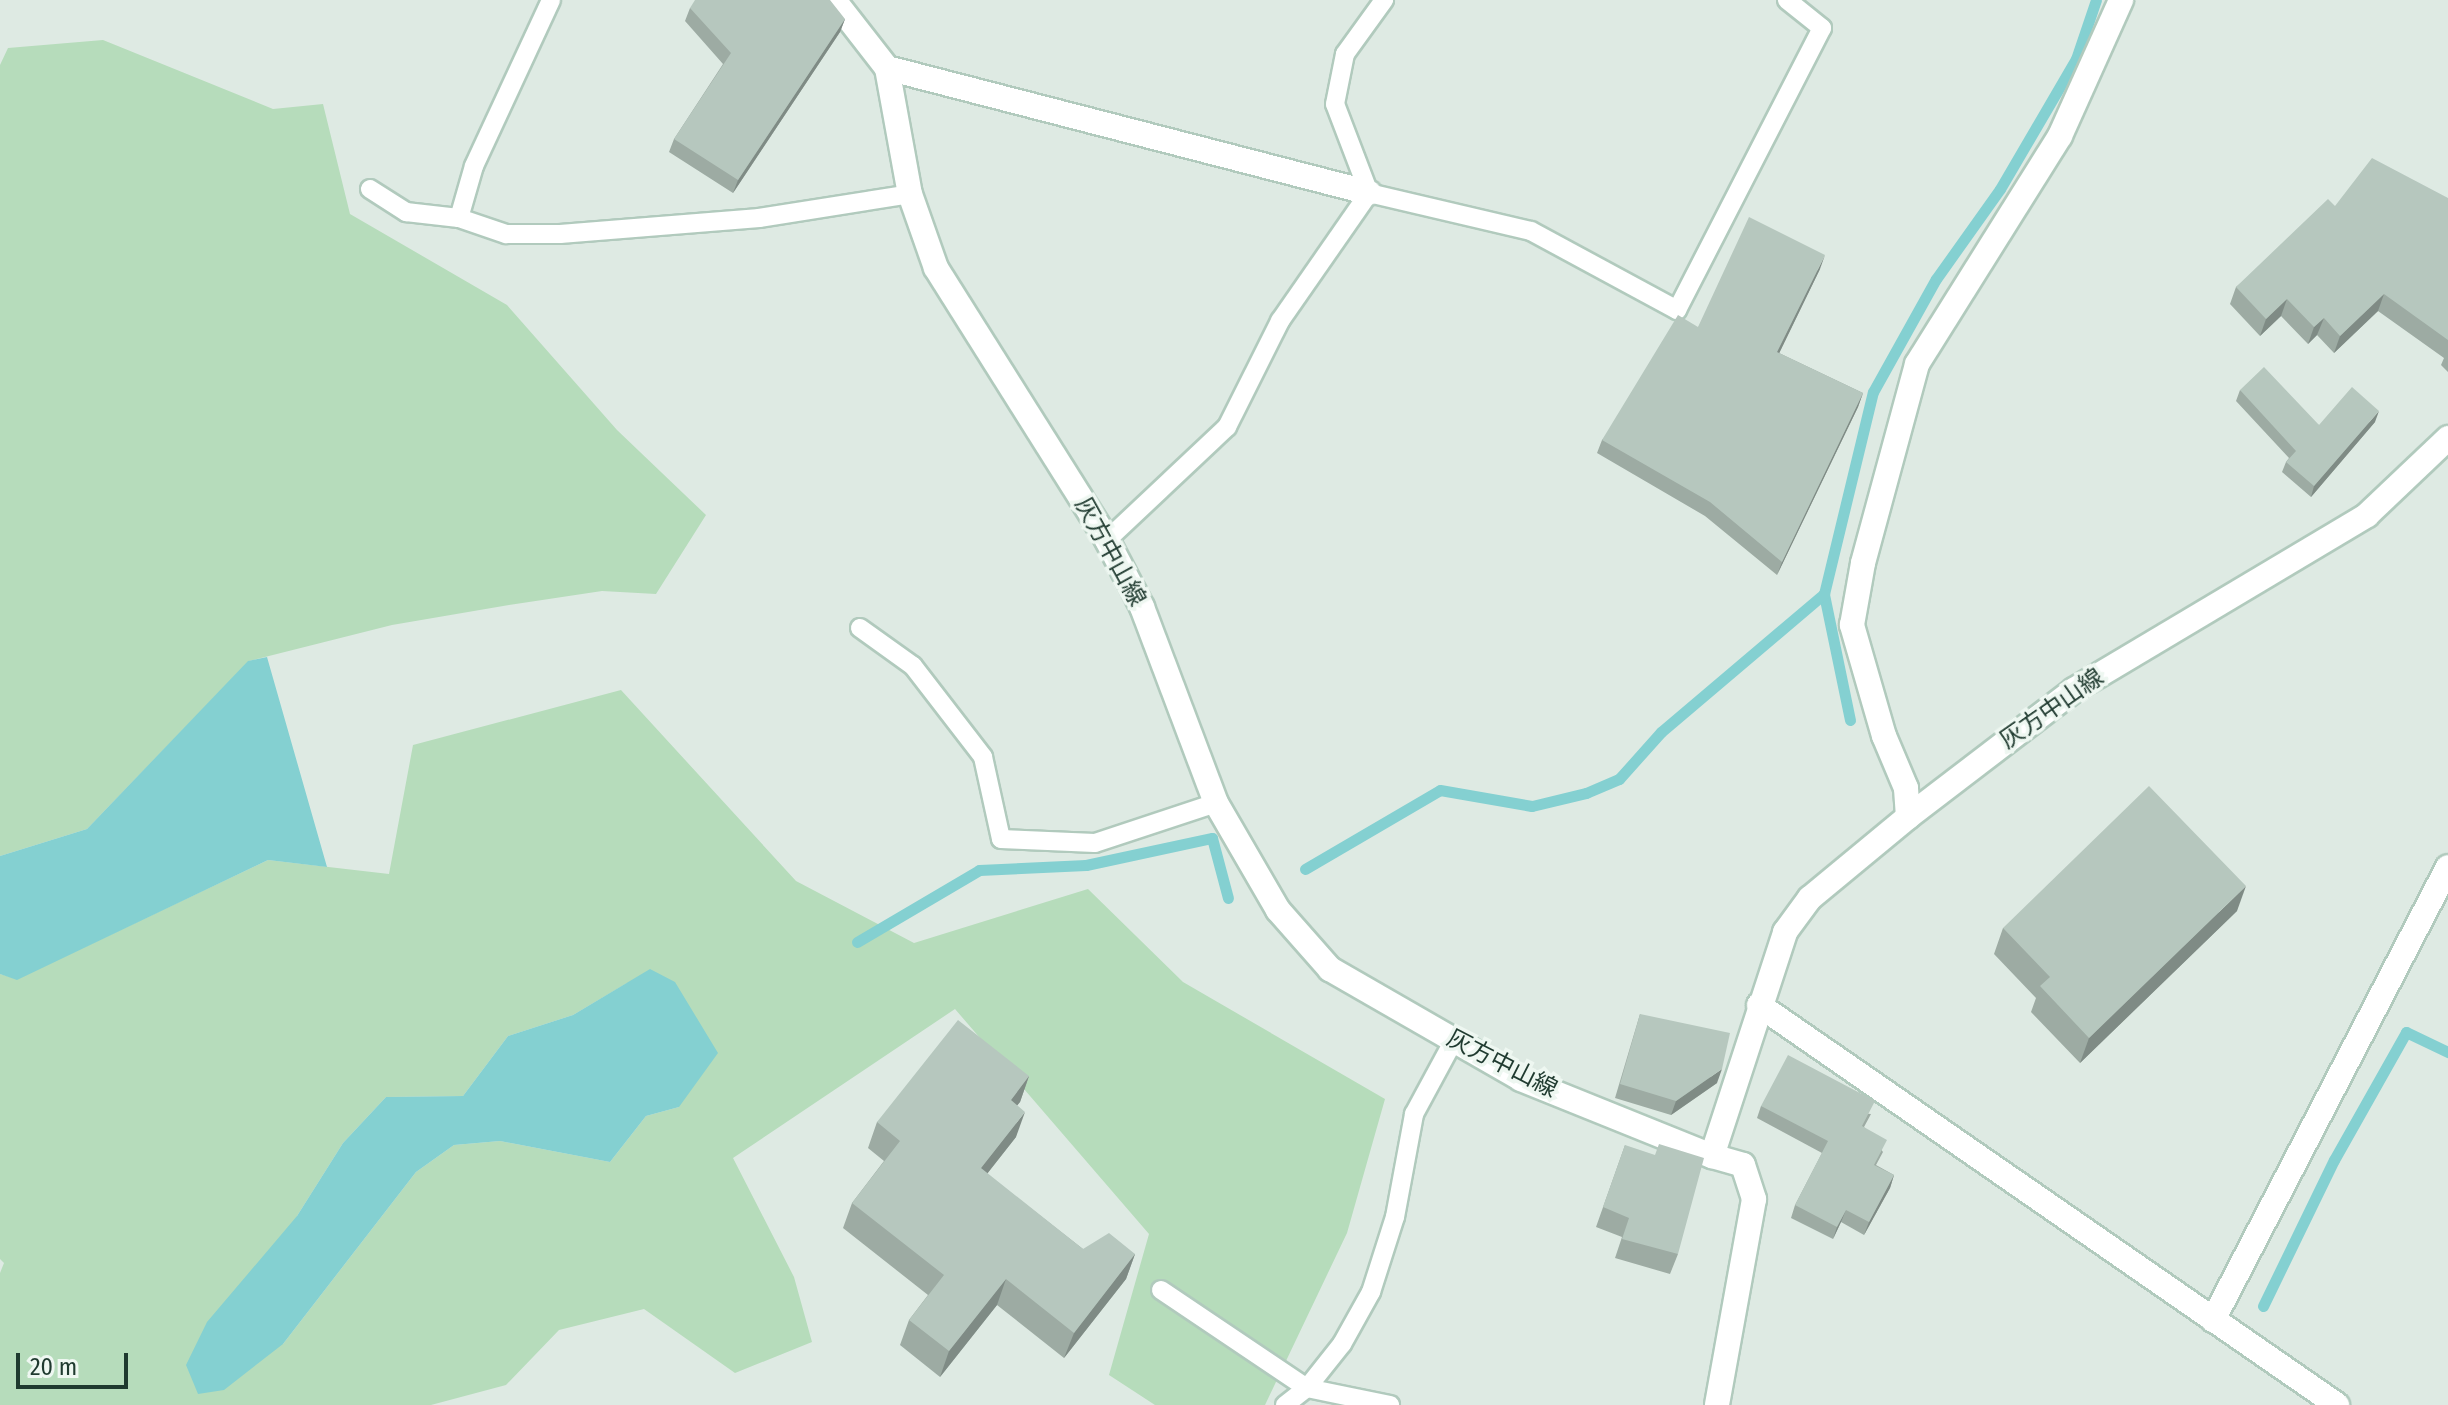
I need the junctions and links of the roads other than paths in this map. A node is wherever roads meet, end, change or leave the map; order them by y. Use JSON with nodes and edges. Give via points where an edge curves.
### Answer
{"nodes":[{"id":1,"x":551,"y":0,"type":"edge"},
{"id":2,"x":834,"y":0,"type":"edge"},
{"id":3,"x":1384,"y":0,"type":"edge"},
{"id":4,"x":1787,"y":0,"type":"edge"},
{"id":5,"x":2121,"y":0,"type":"edge"},
{"id":6,"x":887,"y":68,"type":"junction"},
{"id":7,"x":370,"y":189,"type":"dead end"},
{"id":8,"x":1369,"y":193,"type":"junction"},
{"id":9,"x":910,"y":194,"type":"junction"},
{"id":10,"x":459,"y":218,"type":"junction"},
{"id":11,"x":2448,"y":438,"type":"edge"},
{"id":12,"x":1107,"y":540,"type":"junction"},
{"id":13,"x":860,"y":628,"type":"dead end"},
{"id":14,"x":1216,"y":803,"type":"junction"},
{"id":15,"x":1908,"y":817,"type":"junction"},
{"id":16,"x":2448,"y":867,"type":"edge"},
{"id":17,"x":1759,"y":1005,"type":"junction"},
{"id":18,"x":1454,"y":1040,"type":"junction"},
{"id":19,"x":1712,"y":1156,"type":"junction"},
{"id":20,"x":1161,"y":1290,"type":"dead end"},
{"id":21,"x":2213,"y":1320,"type":"junction"},
{"id":22,"x":1307,"y":1388,"type":"junction"},
{"id":23,"x":1285,"y":1405,"type":"edge"},
{"id":24,"x":1390,"y":1405,"type":"edge"},
{"id":25,"x":1717,"y":1405,"type":"edge"},
{"id":26,"x":2337,"y":1405,"type":"edge"}],
"edges":[{"from":1,"to":10,"type":"lane","via":[[474,166]]},
{"from":2,"to":6,"type":"street","name":"灰方中山線"},
{"from":3,"to":8,"type":"lane","via":[[1345,54],[1335,104]]},
{"from":4,"to":8,"type":"lane","via":[[1822,28],[1677,310],[1531,231]]},
{"from":5,"to":15,"type":"street","via":[[2060,136],[1917,364],[1863,563],[1852,625],[1884,736],[1906,788]]},
{"from":6,"to":8,"type":"street"},
{"from":6,"to":9,"type":"street","name":"灰方中山線"},
{"from":7,"to":10,"type":"lane","via":[[406,212]]},
{"from":8,"to":12,"type":"lane","via":[[1280,321],[1227,427]]},
{"from":9,"to":10,"type":"lane","via":[[759,218],[560,234],[506,234]]},
{"from":9,"to":12,"type":"street","name":"灰方中山線","via":[[936,268]]},
{"from":11,"to":15,"type":"street","name":"灰方中山線","via":[[2367,515],[2074,690]]},
{"from":12,"to":14,"type":"street","name":"灰方中山線","via":[[1142,607]]},
{"from":13,"to":14,"type":"lane","via":[[913,666],[983,757],[1001,839],[1095,843]]},
{"from":14,"to":18,"type":"street","name":"灰方中山線","via":[[1278,910],[1330,969]]},
{"from":15,"to":17,"type":"street","name":"灰方中山線","via":[[1793,917]]},
{"from":16,"to":21,"type":"street"},
{"from":17,"to":19,"type":"street","name":"灰方中山線"},
{"from":17,"to":21,"type":"street"},
{"from":18,"to":19,"type":"street","name":"灰方中山線","via":[[1521,1079]]},
{"from":18,"to":22,"type":"lane","via":[[1414,1114],[1395,1217],[1371,1292],[1342,1344]]},
{"from":19,"to":25,"type":"street","via":[[1743,1165],[1754,1199]]},
{"from":20,"to":22,"type":"lane"},
{"from":21,"to":26,"type":"street"},
{"from":22,"to":23,"type":"lane"},
{"from":22,"to":24,"type":"lane"}]}
